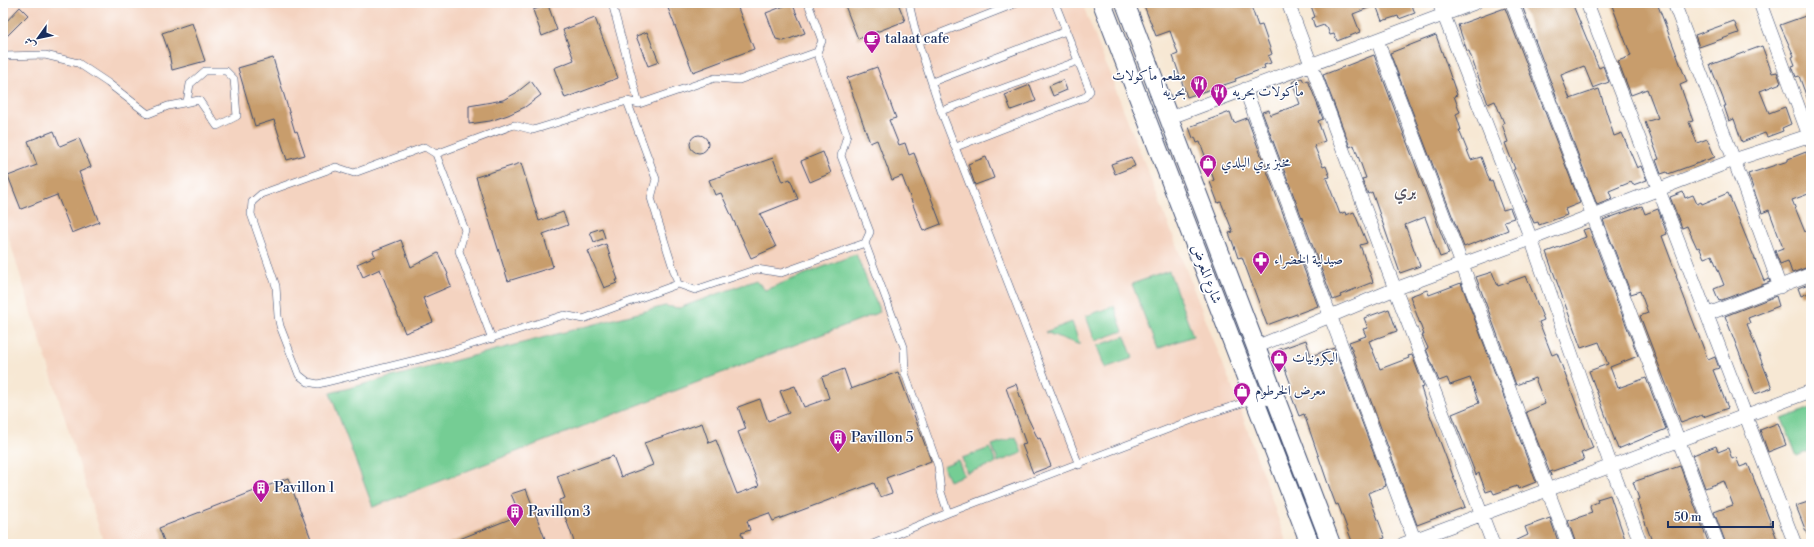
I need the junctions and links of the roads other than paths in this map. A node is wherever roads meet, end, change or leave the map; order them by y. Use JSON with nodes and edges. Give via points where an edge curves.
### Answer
{"nodes":[{"id":1,"x":612,"y":3,"type":"edge"},
{"id":2,"x":808,"y":3,"type":"edge"},
{"id":3,"x":909,"y":3,"type":"edge"},
{"id":4,"x":1017,"y":3,"type":"edge"},
{"id":5,"x":1055,"y":3,"type":"edge"},
{"id":6,"x":1102,"y":3,"type":"edge"},
{"id":7,"x":1125,"y":3,"type":"edge"},
{"id":8,"x":1288,"y":3,"type":"edge"},
{"id":9,"x":1475,"y":3,"type":"edge"},
{"id":10,"x":1512,"y":3,"type":"edge"},
{"id":11,"x":1587,"y":3,"type":"edge"},
{"id":12,"x":1674,"y":3,"type":"edge"},
{"id":13,"x":1760,"y":3,"type":"edge"},
{"id":14,"x":1442,"y":9,"type":"edge"},
{"id":15,"x":1066,"y":31,"type":"junction"},
{"id":16,"x":1377,"y":40,"type":"junction"},
{"id":17,"x":918,"y":42,"type":"junction"},
{"id":18,"x":817,"y":52,"type":"junction"},
{"id":19,"x":3,"y":56,"type":"edge"},
{"id":20,"x":1078,"y":61,"type":"junction"},
{"id":21,"x":1312,"y":64,"type":"junction"},
{"id":22,"x":1152,"y":73,"type":"junction"},
{"id":23,"x":1132,"y":80,"type":"junction"},
{"id":24,"x":932,"y":82,"type":"junction"},
{"id":25,"x":1245,"y":90,"type":"junction"},
{"id":26,"x":627,"y":101,"type":"junction"},
{"id":27,"x":187,"y":102,"type":"junction"},
{"id":28,"x":639,"y":104,"type":"junction"},
{"id":29,"x":941,"y":111,"type":"junction"},
{"id":30,"x":1169,"y":118,"type":"junction"},
{"id":31,"x":1810,"y":137,"type":"edge"},
{"id":32,"x":956,"y":147,"type":"junction"},
{"id":33,"x":436,"y":154,"type":"junction"},
{"id":34,"x":1734,"y":160,"type":"junction"},
{"id":35,"x":1658,"y":190,"type":"junction"},
{"id":36,"x":1593,"y":215,"type":"junction"},
{"id":37,"x":1531,"y":239,"type":"junction"},
{"id":38,"x":865,"y":243,"type":"junction"},
{"id":39,"x":1461,"y":264,"type":"junction"},
{"id":40,"x":1811,"y":274,"type":"edge"},
{"id":41,"x":678,"y":284,"type":"junction"},
{"id":42,"x":1780,"y":287,"type":"junction"},
{"id":43,"x":1395,"y":289,"type":"junction"},
{"id":44,"x":1708,"y":314,"type":"junction"},
{"id":45,"x":1331,"y":317,"type":"junction"},
{"id":46,"x":492,"y":339,"type":"junction"},
{"id":47,"x":1254,"y":341,"type":"junction"},
{"id":48,"x":1233,"y":342,"type":"junction"},
{"id":49,"x":1811,"y":391,"type":"edge"},
{"id":50,"x":1254,"y":399,"type":"junction"},
{"id":51,"x":1277,"y":403,"type":"junction"},
{"id":52,"x":1745,"y":416,"type":"junction"},
{"id":53,"x":1678,"y":441,"type":"junction"},
{"id":54,"x":1079,"y":465,"type":"junction"},
{"id":55,"x":1611,"y":466,"type":"junction"},
{"id":56,"x":1548,"y":490,"type":"junction"},
{"id":57,"x":948,"y":513,"type":"junction"},
{"id":58,"x":1482,"y":515,"type":"junction"},
{"id":59,"x":1412,"y":543,"type":"edge"},
{"id":60,"x":873,"y":544,"type":"edge"},
{"id":61,"x":1310,"y":544,"type":"edge"},
{"id":62,"x":1331,"y":544,"type":"edge"},
{"id":63,"x":1492,"y":544,"type":"edge"},
{"id":64,"x":1568,"y":544,"type":"edge"},
{"id":65,"x":1641,"y":544,"type":"edge"},
{"id":66,"x":1718,"y":544,"type":"edge"},
{"id":67,"x":1795,"y":544,"type":"edge"}],
"edges":[{"from":1,"to":28,"type":"lane"},
{"from":2,"to":18,"type":"lane","via":[[822,41]]},
{"from":3,"to":17,"type":"lane"},
{"from":4,"to":17,"type":"lane"},
{"from":5,"to":15,"type":"lane"},
{"from":6,"to":23,"type":"main road","name":"شارع المعرض"},
{"from":7,"to":22,"type":"main road","name":"شارع المعرض"},
{"from":8,"to":21,"type":"street"},
{"from":9,"to":14,"type":"street"},
{"from":10,"to":36,"type":"street"},
{"from":11,"to":35,"type":"street"},
{"from":12,"to":34,"type":"street"},
{"from":13,"to":31,"type":"street"},
{"from":14,"to":16,"type":"street"},
{"from":14,"to":37,"type":"street"},
{"from":15,"to":20,"type":"lane"},
{"from":15,"to":24,"type":"lane"},
{"from":16,"to":21,"type":"street"},
{"from":16,"to":39,"type":"street"},
{"from":17,"to":24,"type":"lane"},
{"from":18,"to":28,"type":"lane","via":[[739,80],[716,78]]},
{"from":18,"to":38,"type":"lane","via":[[847,135],[841,156],[870,232]]},
{"from":19,"to":27,"type":"lane","via":[[45,55],[78,64],[148,114]]},
{"from":20,"to":29,"type":"lane"},
{"from":20,"to":32,"type":"lane","via":[[1090,91],[1085,97]]},
{"from":21,"to":25,"type":"street"},
{"from":21,"to":43,"type":"street"},
{"from":22,"to":23,"type":"main road"},
{"from":22,"to":30,"type":"main road","name":"شارع المعرض"},
{"from":23,"to":48,"type":"main road","name":"شارع المعرض"},
{"from":24,"to":29,"type":"lane"},
{"from":25,"to":30,"type":"street"},
{"from":25,"to":45,"type":"street"},
{"from":26,"to":28,"type":"lane"},
{"from":26,"to":33,"type":"lane","via":[[533,130],[514,125]]},
{"from":26,"to":41,"type":"lane","via":[[656,179],[651,198]]},
{"from":27,"to":27,"type":"lane","via":[[190,84],[205,71],[226,71],[234,79],[237,116],[217,126],[200,100]]},
{"from":29,"to":32,"type":"lane"},
{"from":30,"to":47,"type":"main road","name":"شارع المعرض"},
{"from":31,"to":34,"type":"street"},
{"from":32,"to":54,"type":"lane"},
{"from":33,"to":46,"type":"lane","via":[[465,230],[460,251]]},
{"from":33,"to":46,"type":"lane","via":[[426,148],[354,173],[336,167],[254,198],[251,214],[276,286],[280,326],[299,375],[308,382],[318,384]]},
{"from":34,"to":35,"type":"street"},
{"from":34,"to":42,"type":"street"},
{"from":35,"to":36,"type":"street"},
{"from":35,"to":44,"type":"street"},
{"from":36,"to":37,"type":"street"},
{"from":36,"to":53,"type":"street"},
{"from":37,"to":39,"type":"street"},
{"from":37,"to":55,"type":"street"},
{"from":38,"to":41,"type":"lane","via":[[781,273],[758,269],[695,290]]},
{"from":38,"to":57,"type":"lane","via":[[904,347],[905,373],[938,466],[941,492]]},
{"from":39,"to":43,"type":"street"},
{"from":39,"to":56,"type":"street"},
{"from":40,"to":42,"type":"street"},
{"from":41,"to":46,"type":"lane","via":[[583,319],[564,315]]},
{"from":42,"to":44,"type":"street"},
{"from":43,"to":45,"type":"street"},
{"from":43,"to":58,"type":"street"},
{"from":44,"to":52,"type":"street"},
{"from":45,"to":47,"type":"street"},
{"from":45,"to":59,"type":"street"},
{"from":47,"to":48,"type":"main road"},
{"from":47,"to":51,"type":"main road","name":"شارع المعرض"},
{"from":48,"to":50,"type":"main road","name":"شارع المعرض"},
{"from":49,"to":52,"type":"street"},
{"from":50,"to":51,"type":"lane"},
{"from":50,"to":54,"type":"lane","via":[[1205,415]]},
{"from":50,"to":61,"type":"main road","name":"شارع المعرض"},
{"from":51,"to":62,"type":"main road","name":"شارع المعرض"},
{"from":52,"to":53,"type":"street"},
{"from":52,"to":67,"type":"street"},
{"from":53,"to":55,"type":"street"},
{"from":53,"to":66,"type":"street"},
{"from":54,"to":57,"type":"lane"},
{"from":55,"to":56,"type":"street"},
{"from":55,"to":65,"type":"street"},
{"from":56,"to":58,"type":"street"},
{"from":56,"to":64,"type":"street"},
{"from":57,"to":60,"type":"lane"},
{"from":58,"to":59,"type":"street"},
{"from":58,"to":63,"type":"street"}]}
